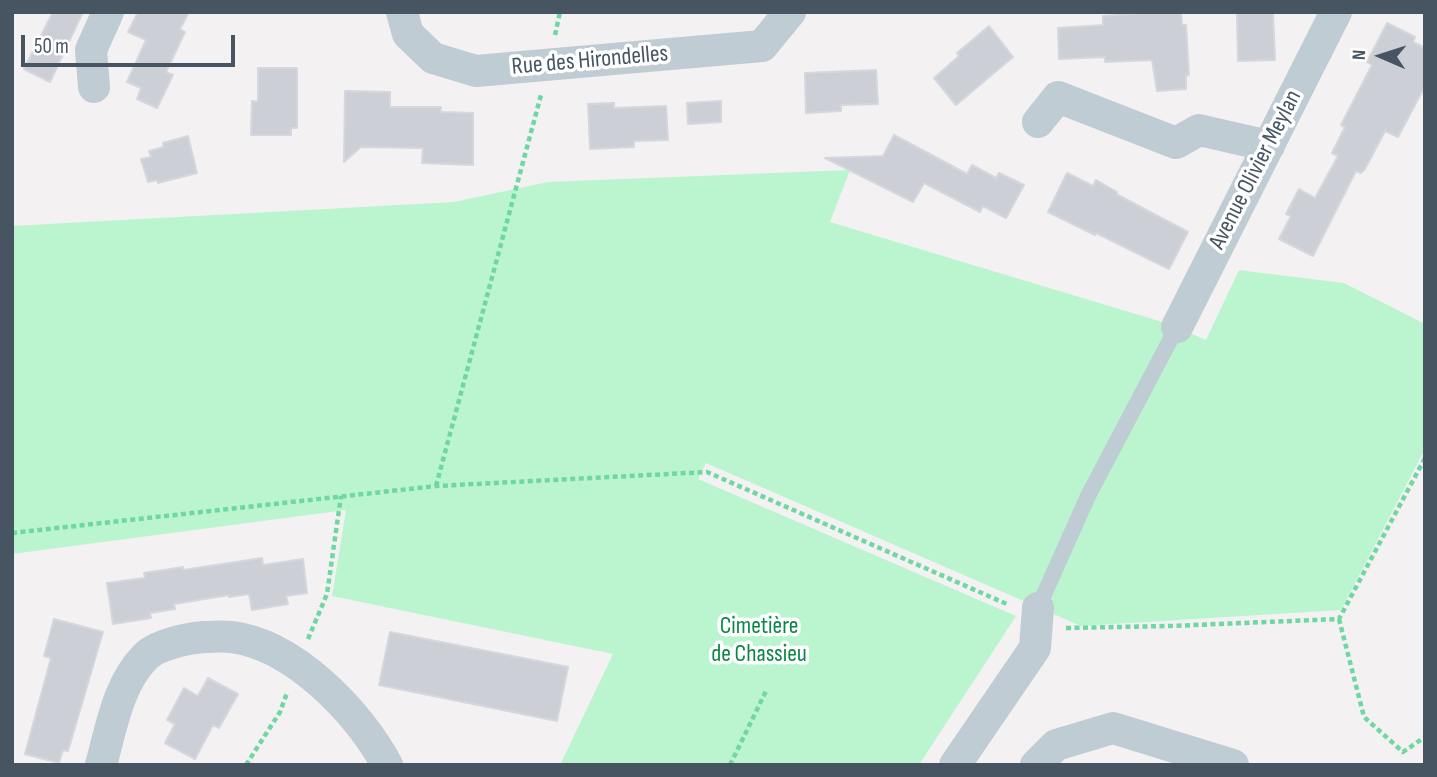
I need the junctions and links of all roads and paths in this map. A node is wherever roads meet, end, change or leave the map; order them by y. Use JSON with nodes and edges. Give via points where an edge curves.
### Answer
{"nodes":[{"id":1,"x":108,"y":12,"type":"edge"},
{"id":2,"x":402,"y":12,"type":"edge"},
{"id":3,"x":560,"y":12,"type":"edge"},
{"id":4,"x":790,"y":12,"type":"edge"},
{"id":5,"x":1336,"y":12,"type":"edge"},
{"id":6,"x":549,"y":66,"type":"junction"},
{"id":7,"x":94,"y":87,"type":"dead end"},
{"id":8,"x":1038,"y":122,"type":"dead end"},
{"id":9,"x":1269,"y":146,"type":"junction"},
{"id":10,"x":1177,"y":327,"type":"joint"},
{"id":11,"x":1425,"y":458,"type":"edge"},
{"id":12,"x":436,"y":486,"type":"junction"},
{"id":13,"x":341,"y":496,"type":"junction"},
{"id":14,"x":12,"y":533,"type":"edge"},
{"id":15,"x":1037,"y":612,"type":"junction"},
{"id":16,"x":1339,"y":619,"type":"junction"},
{"id":17,"x":297,"y":666,"type":"junction"},
{"id":18,"x":767,"y":689,"type":"dead end"},
{"id":19,"x":1425,"y":737,"type":"edge"},
{"id":20,"x":101,"y":765,"type":"edge"},
{"id":21,"x":247,"y":765,"type":"edge"},
{"id":22,"x":387,"y":765,"type":"edge"},
{"id":23,"x":730,"y":765,"type":"edge"},
{"id":24,"x":955,"y":765,"type":"edge"},
{"id":25,"x":1035,"y":765,"type":"edge"},
{"id":26,"x":1233,"y":765,"type":"edge"}],
"edges":[{"from":1,"to":7,"type":"street","via":[[92,50]]},
{"from":2,"to":6,"type":"street","name":"Rue des Hirondelles","via":[[408,34],[433,58],[476,71]]},
{"from":3,"to":6,"type":"path"},
{"from":4,"to":6,"type":"street","name":"Rue des Hirondelles","via":[[762,46]]},
{"from":5,"to":9,"type":"street","name":"Avenue Olivier Meylan"},
{"from":6,"to":12,"type":"path"},
{"from":8,"to":9,"type":"street","via":[[1058,97],[1176,143],[1199,130]]},
{"from":9,"to":10,"type":"street","name":"Avenue Olivier Meylan"},
{"from":10,"to":15,"type":"lane","via":[[1088,496]]},
{"from":11,"to":16,"type":"path"},
{"from":12,"to":13,"type":"path"},
{"from":12,"to":15,"type":"path","via":[[707,472]]},
{"from":13,"to":14,"type":"path"},
{"from":13,"to":17,"type":"path","via":[[327,594]]},
{"from":15,"to":16,"type":"path","via":[[1069,628]]},
{"from":15,"to":24,"type":"street","via":[[1035,648]]},
{"from":16,"to":19,"type":"path","via":[[1364,717],[1403,752]]},
{"from":17,"to":20,"type":"street","via":[[269,649],[232,637],[185,638],[146,656],[121,694]]},
{"from":17,"to":21,"type":"path","via":[[280,712]]},
{"from":17,"to":22,"type":"street","via":[[354,715]]},
{"from":18,"to":23,"type":"path"},
{"from":25,"to":26,"type":"street","via":[[1056,746],[1113,728]]}]}
